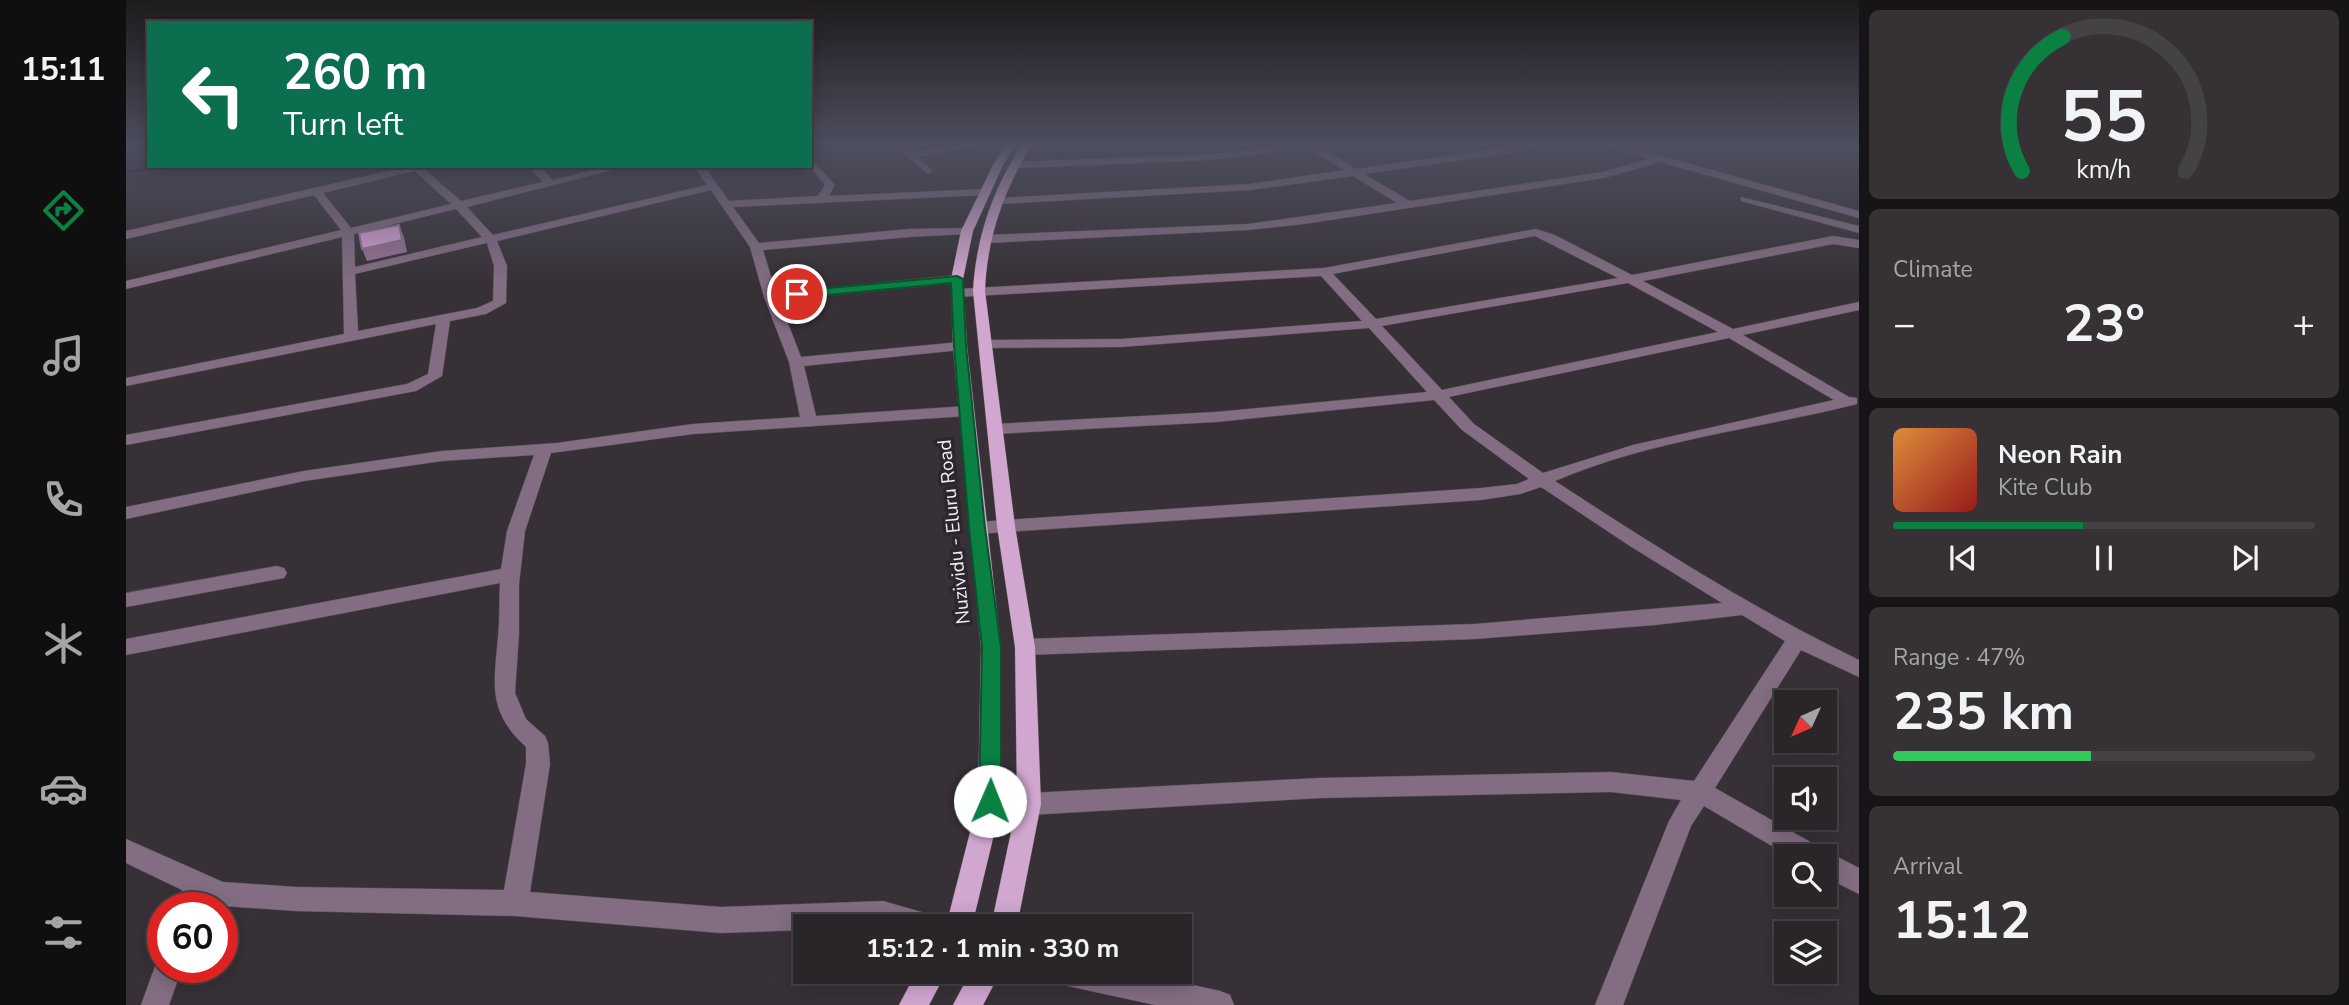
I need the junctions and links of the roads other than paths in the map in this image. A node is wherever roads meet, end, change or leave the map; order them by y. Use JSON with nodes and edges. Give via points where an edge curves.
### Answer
{"nodes":[{"id":1,"x":326,"y":190,"type":"edge"},
{"id":2,"x":443,"y":190,"type":"edge"},
{"id":3,"x":521,"y":190,"type":"edge"},
{"id":4,"x":697,"y":190,"type":"edge"},
{"id":5,"x":717,"y":190,"type":"edge"},
{"id":6,"x":827,"y":190,"type":"edge"},
{"id":7,"x":995,"y":190,"type":"edge"},
{"id":8,"x":997,"y":190,"type":"edge"},
{"id":9,"x":1175,"y":190,"type":"edge"},
{"id":10,"x":1382,"y":190,"type":"edge"},
{"id":11,"x":1502,"y":190,"type":"edge"},
{"id":12,"x":1769,"y":190,"type":"edge"},
{"id":13,"x":317,"y":192,"type":"junction"},
{"id":14,"x":992,"y":197,"type":"junction"},
{"id":15,"x":1745,"y":198,"type":"dead end"},
{"id":16,"x":822,"y":199,"type":"junction"},
{"id":17,"x":727,"y":204,"type":"junction"},
{"id":18,"x":1406,"y":204,"type":"junction"},
{"id":19,"x":457,"y":205,"type":"junction"},
{"id":20,"x":1859,"y":215,"type":"edge"},
{"id":21,"x":1859,"y":230,"type":"edge"},
{"id":22,"x":967,"y":231,"type":"junction"},
{"id":23,"x":348,"y":232,"type":"junction"},
{"id":24,"x":126,"y":235,"type":"edge"},
{"id":25,"x":491,"y":238,"type":"junction"},
{"id":26,"x":987,"y":239,"type":"junction"},
{"id":27,"x":1859,"y":244,"type":"edge"},
{"id":28,"x":756,"y":247,"type":"junction"},
{"id":29,"x":349,"y":272,"type":"junction"},
{"id":30,"x":1324,"y":272,"type":"junction"},
{"id":31,"x":1632,"y":279,"type":"junction"},
{"id":32,"x":126,"y":285,"type":"edge"},
{"id":33,"x":957,"y":286,"type":"junction"},
{"id":34,"x":979,"y":291,"type":"junction"},
{"id":35,"x":771,"y":297,"type":"junction"},
{"id":36,"x":1859,"y":306,"type":"edge"},
{"id":37,"x":444,"y":319,"type":"junction"},
{"id":38,"x":1373,"y":324,"type":"junction"},
{"id":39,"x":1730,"y":332,"type":"junction"},
{"id":40,"x":351,"y":337,"type":"junction"},
{"id":41,"x":985,"y":344,"type":"junction"},
{"id":42,"x":960,"y":346,"type":"junction"},
{"id":43,"x":796,"y":362,"type":"junction"},
{"id":44,"x":127,"y":383,"type":"edge"},
{"id":45,"x":1438,"y":395,"type":"junction"},
{"id":46,"x":1853,"y":401,"type":"edge"},
{"id":47,"x":967,"y":411,"type":"junction"},
{"id":48,"x":809,"y":422,"type":"junction"},
{"id":49,"x":995,"y":429,"type":"junction"},
{"id":50,"x":126,"y":440,"type":"edge"},
{"id":51,"x":545,"y":448,"type":"junction"},
{"id":52,"x":1541,"y":479,"type":"junction"},
{"id":53,"x":126,"y":513,"type":"edge"},
{"id":54,"x":1006,"y":526,"type":"junction"},
{"id":55,"x":977,"y":528,"type":"junction"},
{"id":56,"x":277,"y":573,"type":"dead end"},
{"id":57,"x":511,"y":575,"type":"junction"},
{"id":58,"x":126,"y":600,"type":"edge"},
{"id":59,"x":1744,"y":608,"type":"junction"},
{"id":60,"x":1797,"y":639,"type":"junction"},
{"id":61,"x":126,"y":646,"type":"edge"},
{"id":62,"x":1025,"y":647,"type":"junction"},
{"id":63,"x":1859,"y":669,"type":"edge"},
{"id":64,"x":1700,"y":792,"type":"junction"},
{"id":65,"x":1029,"y":804,"type":"junction"},
{"id":66,"x":1791,"y":844,"type":"edge"},
{"id":67,"x":126,"y":849,"type":"edge"},
{"id":68,"x":1837,"y":870,"type":"edge"},
{"id":69,"x":197,"y":883,"type":"junction"},
{"id":70,"x":1859,"y":883,"type":"edge"},
{"id":71,"x":194,"y":892,"type":"edge"},
{"id":72,"x":515,"y":903,"type":"junction"},
{"id":73,"x":962,"y":914,"type":"edge"},
{"id":74,"x":1006,"y":914,"type":"edge"},
{"id":75,"x":793,"y":917,"type":"edge"},
{"id":76,"x":163,"y":983,"type":"edge"},
{"id":77,"x":925,"y":984,"type":"edge"},
{"id":78,"x":979,"y":984,"type":"edge"},
{"id":79,"x":1123,"y":984,"type":"edge"},
{"id":80,"x":155,"y":1005,"type":"edge"},
{"id":81,"x":913,"y":1005,"type":"edge"},
{"id":82,"x":967,"y":1005,"type":"edge"},
{"id":83,"x":1220,"y":1005,"type":"edge"},
{"id":84,"x":1609,"y":1005,"type":"edge"}],
"edges":[{"from":1,"to":13,"type":"street"},
{"from":2,"to":19,"type":"street"},
{"from":3,"to":19,"type":"street"},
{"from":4,"to":25,"type":"street"},
{"from":5,"to":17,"type":"street"},
{"from":6,"to":16,"type":"street"},
{"from":7,"to":14,"type":"main road","name":"Nuzividu - Eluru Road"},
{"from":8,"to":14,"type":"main road","name":"Nuzividu - Eluru Road"},
{"from":9,"to":14,"type":"street"},
{"from":10,"to":18,"type":"street"},
{"from":11,"to":18,"type":"street"},
{"from":12,"to":20,"type":"street"},
{"from":13,"to":23,"type":"street"},
{"from":13,"to":24,"type":"street"},
{"from":14,"to":16,"type":"street"},
{"from":14,"to":22,"type":"main road","name":"Nuzividu - Eluru Road"},
{"from":14,"to":26,"type":"main road","name":"Nuzividu - Eluru Road"},
{"from":15,"to":21,"type":"street"},
{"from":16,"to":17,"type":"street"},
{"from":17,"to":28,"type":"street"},
{"from":18,"to":26,"type":"street","via":[[1248,227]]},
{"from":19,"to":23,"type":"street"},
{"from":19,"to":25,"type":"street"},
{"from":22,"to":28,"type":"street"},
{"from":22,"to":33,"type":"main road","name":"Nuzividu - Eluru Road"},
{"from":23,"to":29,"type":"street"},
{"from":23,"to":32,"type":"street"},
{"from":25,"to":29,"type":"street"},
{"from":25,"to":37,"type":"street","via":[[499,256],[499,303],[481,312]]},
{"from":26,"to":34,"type":"main road","name":"Nuzividu - Eluru Road","via":[[980,256]]},
{"from":27,"to":31,"type":"street","via":[[1832,240]]},
{"from":28,"to":35,"type":"street"},
{"from":29,"to":40,"type":"street"},
{"from":30,"to":31,"type":"street","via":[[1536,233]]},
{"from":30,"to":34,"type":"street"},
{"from":30,"to":38,"type":"street"},
{"from":31,"to":38,"type":"street"},
{"from":31,"to":39,"type":"street"},
{"from":33,"to":34,"type":"street"},
{"from":33,"to":35,"type":"street"},
{"from":33,"to":42,"type":"main road","name":"Nuzividu - Eluru Road"},
{"from":34,"to":41,"type":"main road","name":"Nuzividu - Eluru Road"},
{"from":35,"to":43,"type":"street"},
{"from":36,"to":39,"type":"street"},
{"from":37,"to":40,"type":"street"},
{"from":37,"to":50,"type":"street","via":[[435,376],[411,388]]},
{"from":38,"to":41,"type":"street","via":[[1121,343]]},
{"from":38,"to":45,"type":"street"},
{"from":39,"to":45,"type":"street"},
{"from":39,"to":46,"type":"street"},
{"from":40,"to":44,"type":"street"},
{"from":41,"to":49,"type":"main road","name":"Nuzividu - Eluru Road"},
{"from":42,"to":43,"type":"street"},
{"from":42,"to":47,"type":"main road","name":"Nuzividu - Eluru Road"},
{"from":43,"to":48,"type":"street"},
{"from":45,"to":49,"type":"street","via":[[1216,416]]},
{"from":45,"to":52,"type":"street","via":[[1468,426]]},
{"from":46,"to":52,"type":"street","via":[[1639,448]]},
{"from":47,"to":48,"type":"street"},
{"from":47,"to":55,"type":"main road","name":"Nuzividu - Eluru Road"},
{"from":48,"to":51,"type":"street","via":[[692,429]]},
{"from":49,"to":54,"type":"main road","name":"Nuzividu - Eluru Road"},
{"from":51,"to":53,"type":"street","via":[[442,456],[304,476]]},
{"from":51,"to":57,"type":"street","via":[[516,531]]},
{"from":52,"to":54,"type":"street","via":[[1520,489],[1480,494]]},
{"from":52,"to":59,"type":"street"},
{"from":54,"to":55,"type":"street"},
{"from":54,"to":62,"type":"main road","name":"Nuzividu - Eluru Road"},
{"from":55,"to":73,"type":"main road","name":"Nuzividu - Eluru Road","via":[[991,648],[990,801]]},
{"from":56,"to":58,"type":"street"},
{"from":57,"to":61,"type":"street"},
{"from":57,"to":72,"type":"street","via":[[504,693],[517,724],[537,743],[538,764]]},
{"from":59,"to":60,"type":"street"},
{"from":59,"to":62,"type":"street","via":[[1481,633]]},
{"from":60,"to":63,"type":"street"},
{"from":60,"to":64,"type":"street"},
{"from":62,"to":65,"type":"main road","name":"Nuzividu - Eluru Road"},
{"from":64,"to":65,"type":"street","via":[[1611,782],[1320,788]]},
{"from":64,"to":66,"type":"street"},
{"from":64,"to":84,"type":"street","via":[[1681,821]]},
{"from":65,"to":74,"type":"main road","name":"Nuzividu - Eluru Road"},
{"from":67,"to":69,"type":"street"},
{"from":68,"to":70,"type":"street"},
{"from":69,"to":71,"type":"street"},
{"from":69,"to":72,"type":"street","via":[[223,894],[296,900]]},
{"from":72,"to":75,"type":"street","via":[[721,920]]},
{"from":76,"to":80,"type":"street"},
{"from":77,"to":81,"type":"main road"},
{"from":78,"to":82,"type":"main road"},
{"from":79,"to":83,"type":"street"}]}
